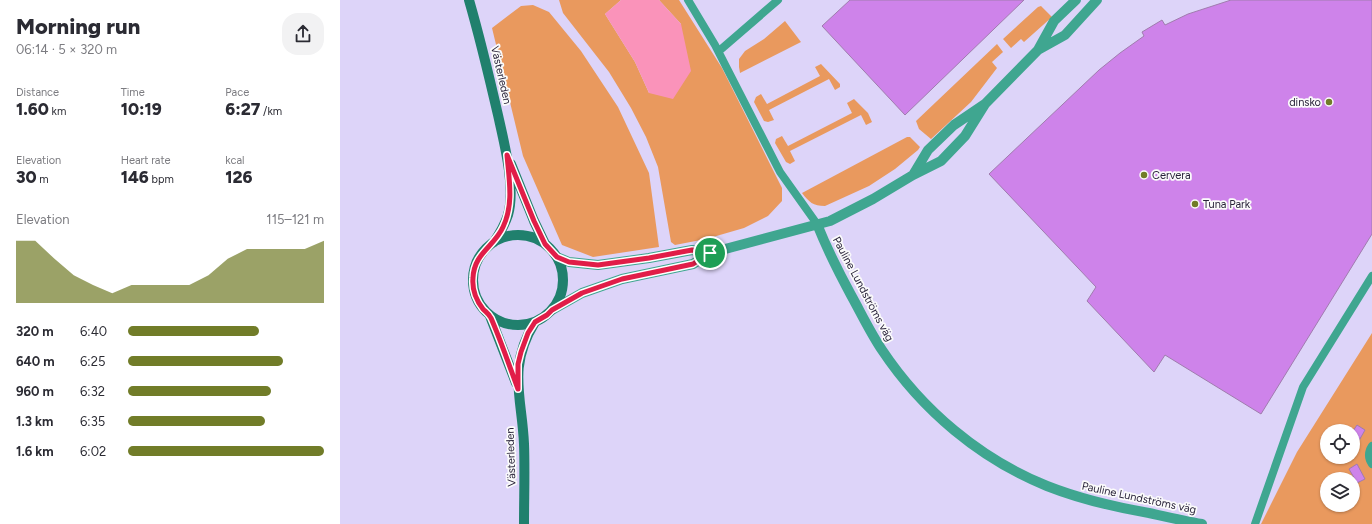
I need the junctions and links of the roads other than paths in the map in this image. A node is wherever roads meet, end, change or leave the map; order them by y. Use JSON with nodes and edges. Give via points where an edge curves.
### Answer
{"nodes":[{"id":1,"x":469,"y":0,"type":"edge"},
{"id":2,"x":688,"y":0,"type":"edge"},
{"id":3,"x":778,"y":0,"type":"edge"},
{"id":4,"x":1076,"y":0,"type":"edge"},
{"id":5,"x":1097,"y":0,"type":"edge"},
{"id":6,"x":1038,"y":50,"type":"junction"},
{"id":7,"x":719,"y":51,"type":"junction"},
{"id":8,"x":985,"y":104,"type":"junction"},
{"id":9,"x":507,"y":155,"type":"junction"},
{"id":10,"x":913,"y":175,"type":"junction"},
{"id":11,"x":816,"y":224,"type":"junction"},
{"id":12,"x":494,"y":242,"type":"junction"},
{"id":13,"x":545,"y":244,"type":"junction"},
{"id":14,"x":710,"y":253,"type":"junction"},
{"id":15,"x":557,"y":257,"type":"junction"},
{"id":16,"x":1372,"y":276,"type":"edge"},
{"id":17,"x":552,"y":310,"type":"junction"},
{"id":18,"x":490,"y":316,"type":"junction"},
{"id":19,"x":535,"y":322,"type":"junction"},
{"id":20,"x":518,"y":389,"type":"junction"},
{"id":21,"x":1372,"y":446,"type":"edge"},
{"id":22,"x":1372,"y":464,"type":"edge"},
{"id":23,"x":524,"y":524,"type":"edge"},
{"id":24,"x":1202,"y":524,"type":"edge"},
{"id":25,"x":1255,"y":524,"type":"edge"}],
"edges":[{"from":1,"to":9,"type":"main road","name":"Västerleden","via":[[483,47]]},
{"from":2,"to":7,"type":"lane"},
{"from":3,"to":7,"type":"lane"},
{"from":4,"to":6,"type":"street","via":[[1054,21]]},
{"from":5,"to":6,"type":"street","via":[[1065,35]]},
{"from":6,"to":8,"type":"street"},
{"from":7,"to":11,"type":"lane","via":[[780,172]]},
{"from":8,"to":10,"type":"street","via":[[954,125],[928,150]]},
{"from":8,"to":10,"type":"street","via":[[965,136],[941,161]]},
{"from":9,"to":12,"type":"main road","name":"Västerleden","via":[[509,209],[503,228]]},
{"from":9,"to":13,"type":"main road","name":"Västerleden"},
{"from":10,"to":11,"type":"street","via":[[873,199]]},
{"from":11,"to":14,"type":"street"},
{"from":11,"to":24,"type":"street","name":"Pauline Lundströms väg","via":[[828,252],[882,350],[918,395],[967,441],[1016,472],[1074,496],[1105,505]]},
{"from":12,"to":13,"type":"main road","via":[[516,235],[531,237]]},
{"from":12,"to":18,"type":"main road","via":[[479,258],[473,278],[477,299]]},
{"from":13,"to":15,"type":"main road"},
{"from":14,"to":15,"type":"street","via":[[692,250],[598,265],[569,262]]},
{"from":14,"to":17,"type":"street","via":[[693,264],[622,279],[582,293]]},
{"from":15,"to":17,"type":"main road","via":[[562,270],[563,284]]},
{"from":16,"to":25,"type":"lane","via":[[1303,387]]},
{"from":17,"to":19,"type":"main road"},
{"from":18,"to":19,"type":"main road","via":[[512,325]]},
{"from":18,"to":20,"type":"main road","name":"Västerleden"},
{"from":19,"to":20,"type":"main road","name":"Västerleden","via":[[521,352],[518,364]]},
{"from":20,"to":23,"type":"main road","name":"Västerleden","via":[[524,443]]},
{"from":21,"to":22,"type":"lane","via":[[1369,452]]}]}
